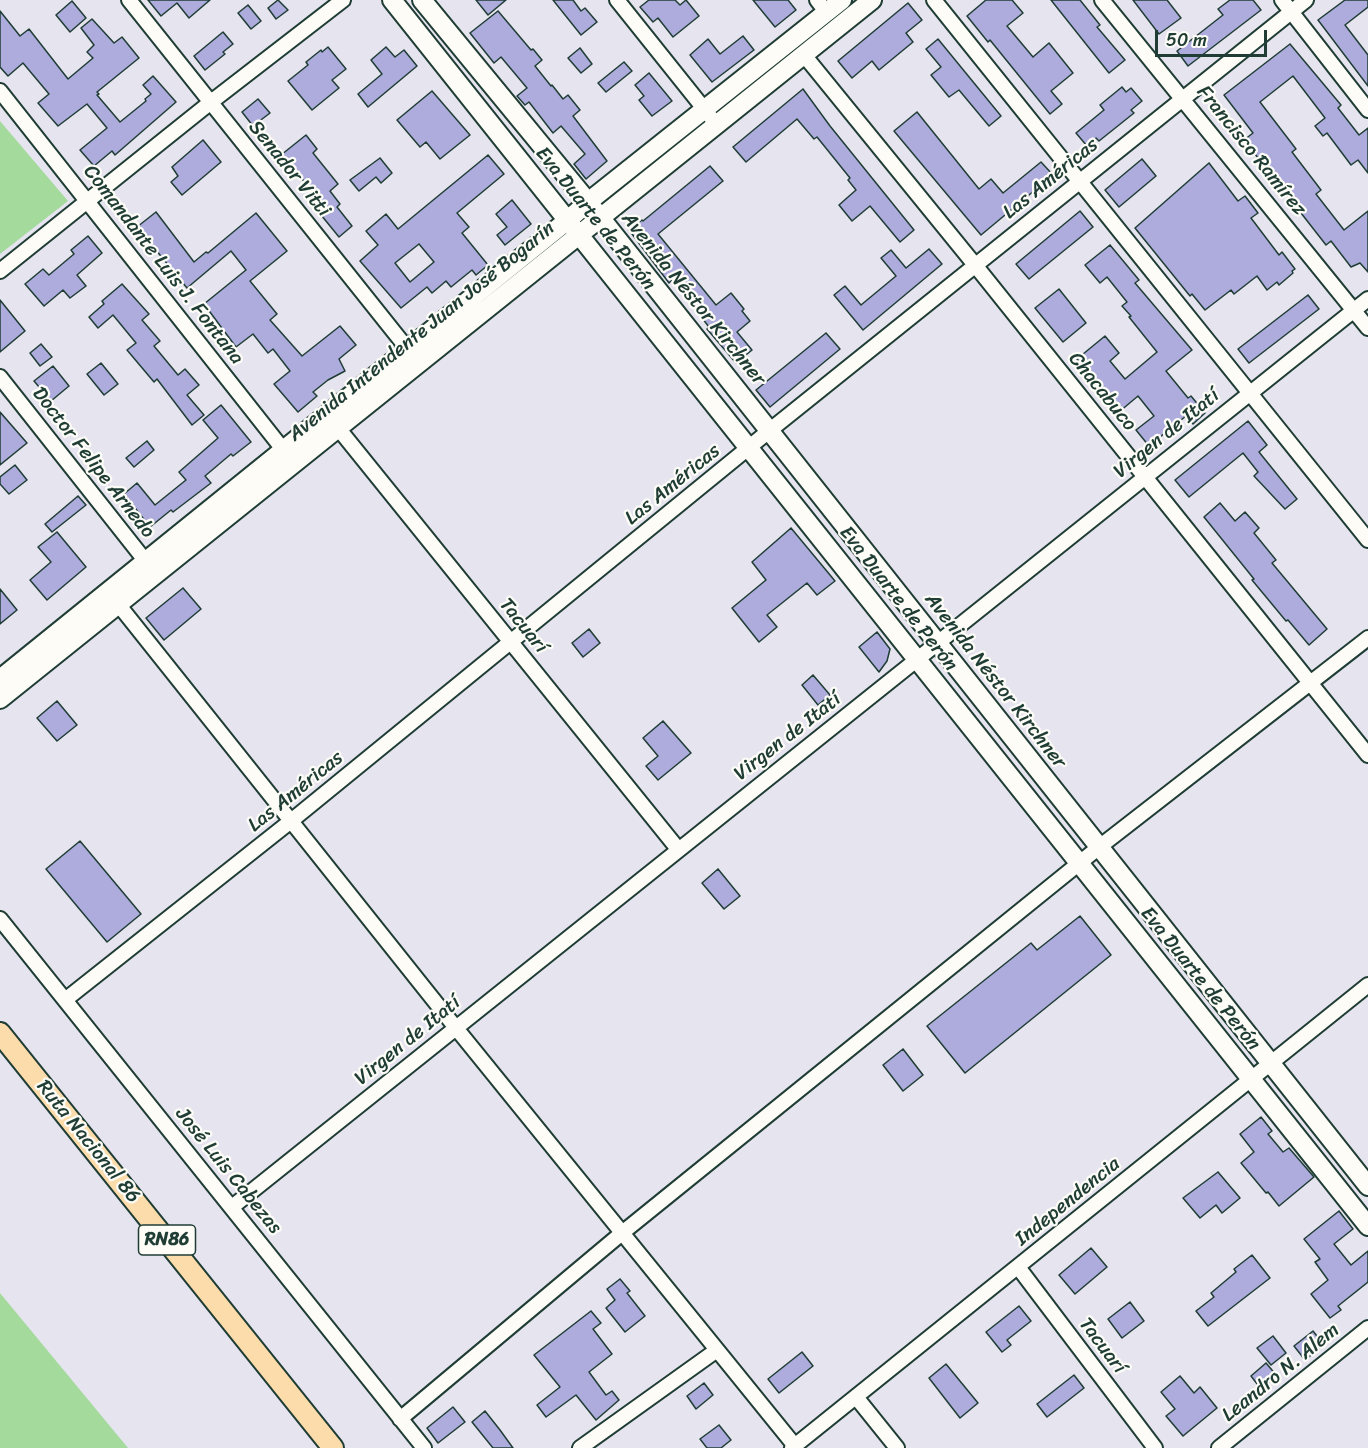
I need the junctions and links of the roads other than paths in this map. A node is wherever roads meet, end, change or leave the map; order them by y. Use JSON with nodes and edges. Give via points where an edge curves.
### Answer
{"nodes":[{"id":1,"x":129,"y":0,"type":"edge"},
{"id":2,"x":343,"y":0,"type":"edge"},
{"id":3,"x":392,"y":0,"type":"edge"},
{"id":4,"x":422,"y":0,"type":"edge"},
{"id":5,"x":617,"y":0,"type":"edge"},
{"id":6,"x":842,"y":0,"type":"edge"},
{"id":7,"x":872,"y":0,"type":"edge"},
{"id":8,"x":934,"y":0,"type":"edge"},
{"id":9,"x":1102,"y":0,"type":"edge"},
{"id":10,"x":1282,"y":0,"type":"edge"},
{"id":11,"x":1306,"y":0,"type":"edge"},
{"id":12,"x":822,"y":6,"type":"edge"},
{"id":13,"x":1291,"y":12,"type":"junction"},
{"id":14,"x":804,"y":55,"type":"junction"},
{"id":15,"x":0,"y":91,"type":"edge"},
{"id":16,"x":1183,"y":99,"type":"junction"},
{"id":17,"x":211,"y":102,"type":"junction"},
{"id":18,"x":1368,"y":110,"type":"edge"},
{"id":19,"x":711,"y":117,"type":"junction"},
{"id":20,"x":1080,"y":181,"type":"junction"},
{"id":21,"x":88,"y":201,"type":"junction"},
{"id":22,"x":588,"y":202,"type":"junction"},
{"id":23,"x":600,"y":218,"type":"junction"},
{"id":24,"x":573,"y":227,"type":"junction"},
{"id":25,"x":975,"y":265,"type":"junction"},
{"id":26,"x":0,"y":271,"type":"edge"},
{"id":27,"x":1368,"y":298,"type":"edge"},
{"id":28,"x":1354,"y":310,"type":"junction"},
{"id":29,"x":1368,"y":328,"type":"edge"},
{"id":30,"x":414,"y":356,"type":"junction"},
{"id":31,"x":0,"y":377,"type":"edge"},
{"id":32,"x":1250,"y":393,"type":"junction"},
{"id":33,"x":338,"y":428,"type":"junction"},
{"id":34,"x":769,"y":431,"type":"junction"},
{"id":35,"x":749,"y":448,"type":"junction"},
{"id":36,"x":289,"y":457,"type":"junction"},
{"id":37,"x":1145,"y":476,"type":"junction"},
{"id":38,"x":1368,"y":540,"type":"edge"},
{"id":39,"x":151,"y":568,"type":"junction"},
{"id":40,"x":118,"y":604,"type":"junction"},
{"id":41,"x":1368,"y":638,"type":"edge"},
{"id":42,"x":511,"y":642,"type":"junction"},
{"id":43,"x":936,"y":643,"type":"junction"},
{"id":44,"x":916,"y":659,"type":"junction"},
{"id":45,"x":7,"y":674,"type":"edge"},
{"id":46,"x":1310,"y":682,"type":"junction"},
{"id":47,"x":0,"y":699,"type":"edge"},
{"id":48,"x":1368,"y":755,"type":"edge"},
{"id":49,"x":291,"y":821,"type":"junction"},
{"id":50,"x":1098,"y":848,"type":"junction"},
{"id":51,"x":678,"y":849,"type":"junction"},
{"id":52,"x":1080,"y":864,"type":"junction"},
{"id":53,"x":0,"y":919,"type":"edge"},
{"id":54,"x":1368,"y":985,"type":"edge"},
{"id":55,"x":65,"y":1000,"type":"junction"},
{"id":56,"x":456,"y":1028,"type":"junction"},
{"id":57,"x":0,"y":1033,"type":"edge"},
{"id":58,"x":1271,"y":1064,"type":"junction"},
{"id":59,"x":1251,"y":1080,"type":"junction"},
{"id":60,"x":1368,"y":1186,"type":"edge"},
{"id":61,"x":232,"y":1207,"type":"junction"},
{"id":62,"x":1368,"y":1226,"type":"edge"},
{"id":63,"x":622,"y":1233,"type":"junction"},
{"id":64,"x":1018,"y":1267,"type":"junction"},
{"id":65,"x":1368,"y":1328,"type":"edge"},
{"id":66,"x":717,"y":1350,"type":"junction"},
{"id":67,"x":856,"y":1397,"type":"junction"},
{"id":68,"x":400,"y":1419,"type":"junction"},
{"id":69,"x":793,"y":1447,"type":"edge"},
{"id":70,"x":333,"y":1448,"type":"edge"},
{"id":71,"x":424,"y":1448,"type":"edge"},
{"id":72,"x":580,"y":1448,"type":"edge"},
{"id":73,"x":897,"y":1448,"type":"edge"},
{"id":74,"x":1155,"y":1448,"type":"edge"},
{"id":75,"x":1219,"y":1448,"type":"edge"}],
"edges":[{"from":1,"to":17,"type":"street","name":"Senador Vitti"},
{"from":2,"to":17,"type":"street"},
{"from":3,"to":24,"type":"street","name":"Eva Duarte de Perón"},
{"from":4,"to":22,"type":"street","name":"Eva Duarte de Perón"},
{"from":5,"to":19,"type":"street"},
{"from":6,"to":12,"type":"street","name":"Avenida Intendente Juan José Bogarín"},
{"from":7,"to":14,"type":"street","name":"Avenida Intendente Juan José Bogarín"},
{"from":8,"to":20,"type":"street"},
{"from":9,"to":16,"type":"street","name":"Francisco Ramírez"},
{"from":10,"to":13,"type":"street"},
{"from":11,"to":13,"type":"street","name":"Las Américas"},
{"from":12,"to":19,"type":"street","name":"Avenida Intendente Juan José Bogarín"},
{"from":13,"to":16,"type":"street","name":"Las Américas"},
{"from":13,"to":18,"type":"street"},
{"from":14,"to":19,"type":"street","name":"Avenida Intendente Juan José Bogarín"},
{"from":14,"to":25,"type":"street","name":"Chacabuco"},
{"from":15,"to":21,"type":"street","name":"Comandante Luis J. Fontana"},
{"from":16,"to":20,"type":"street","name":"Las Américas"},
{"from":16,"to":28,"type":"street","name":"Francisco Ramírez"},
{"from":17,"to":21,"type":"street"},
{"from":17,"to":30,"type":"street","name":"Senador Vitti"},
{"from":19,"to":22,"type":"street","name":"Avenida Intendente Juan José Bogarín"},
{"from":19,"to":23,"type":"street","name":"Avenida Intendente Juan José Bogarín"},
{"from":20,"to":25,"type":"street","name":"Las Américas"},
{"from":20,"to":32,"type":"street"},
{"from":21,"to":26,"type":"street"},
{"from":21,"to":36,"type":"street","name":"Comandante Luis J. Fontana"},
{"from":22,"to":23,"type":"street","name":"Avenida Néstor Kirchner"},
{"from":22,"to":24,"type":"street","name":"Avenida Intendente Juan José Bogarín"},
{"from":23,"to":24,"type":"street","name":"Avenida Intendente Juan José Bogarín"},
{"from":23,"to":34,"type":"street","name":"Avenida Néstor Kirchner"},
{"from":24,"to":30,"type":"street","name":"Avenida Intendente Juan José Bogarín"},
{"from":24,"to":35,"type":"street","name":"Eva Duarte de Perón"},
{"from":25,"to":34,"type":"street","name":"Las Américas"},
{"from":25,"to":37,"type":"street","name":"Chacabuco"},
{"from":27,"to":28,"type":"street","name":"Virgen de Itatí"},
{"from":28,"to":29,"type":"street","name":"Francisco Ramírez"},
{"from":28,"to":32,"type":"street","name":"Virgen de Itatí"},
{"from":30,"to":33,"type":"street","name":"Avenida Intendente Juan José Bogarín"},
{"from":30,"to":36,"type":"street","name":"Avenida Intendente Juan José Bogarín"},
{"from":31,"to":39,"type":"street","name":"Doctor Felipe Arnedo"},
{"from":32,"to":37,"type":"street","name":"Virgen de Itatí"},
{"from":32,"to":38,"type":"street"},
{"from":33,"to":36,"type":"street","name":"Avenida Intendente Juan José Bogarín"},
{"from":33,"to":42,"type":"street","name":"Tacuarí"},
{"from":34,"to":35,"type":"street","name":"Las Américas"},
{"from":34,"to":43,"type":"street","name":"Avenida Néstor Kirchner"},
{"from":35,"to":42,"type":"street","name":"Las Américas"},
{"from":35,"to":44,"type":"street","name":"Eva Duarte de Perón"},
{"from":36,"to":39,"type":"street","name":"Avenida Intendente Juan José Bogarín"},
{"from":37,"to":43,"type":"street","name":"Virgen de Itatí"},
{"from":37,"to":46,"type":"street","name":"Chacabuco"},
{"from":39,"to":40,"type":"street","name":"Avenida Intendente Juan José Bogarín"},
{"from":39,"to":45,"type":"street","name":"Avenida Intendente Juan José Bogarín"},
{"from":40,"to":45,"type":"street","name":"Avenida Intendente Juan José Bogarín"},
{"from":40,"to":49,"type":"street"},
{"from":41,"to":46,"type":"street"},
{"from":42,"to":49,"type":"street","name":"Las Américas"},
{"from":42,"to":51,"type":"street","name":"Tacuarí"},
{"from":43,"to":44,"type":"street","name":"Virgen de Itatí"},
{"from":43,"to":50,"type":"street","name":"Avenida Néstor Kirchner"},
{"from":44,"to":51,"type":"street","name":"Virgen de Itatí"},
{"from":44,"to":52,"type":"street","name":"Eva Duarte de Perón"},
{"from":45,"to":47,"type":"street","name":"Avenida Intendente Juan José Bogarín"},
{"from":46,"to":48,"type":"street","name":"Chacabuco"},
{"from":46,"to":50,"type":"street"},
{"from":49,"to":55,"type":"street","name":"Las Américas"},
{"from":49,"to":56,"type":"street"},
{"from":50,"to":52,"type":"street"},
{"from":50,"to":58,"type":"street","name":"Avenida Néstor Kirchner"},
{"from":51,"to":56,"type":"street","name":"Virgen de Itatí"},
{"from":52,"to":59,"type":"street","name":"Eva Duarte de Perón"},
{"from":52,"to":63,"type":"street"},
{"from":53,"to":55,"type":"street","name":"José Luis Cabezas"},
{"from":54,"to":58,"type":"street","name":"Independencia"},
{"from":55,"to":61,"type":"street","name":"José Luis Cabezas"},
{"from":56,"to":61,"type":"street","name":"Virgen de Itatí"},
{"from":56,"to":63,"type":"street"},
{"from":57,"to":70,"type":"main road","name":"Ruta Nacional 86","number":"RN86"},
{"from":58,"to":59,"type":"street","name":"Independencia"},
{"from":58,"to":60,"type":"street","name":"Avenida Néstor Kirchner"},
{"from":59,"to":62,"type":"street","name":"Eva Duarte de Perón"},
{"from":59,"to":64,"type":"street","name":"Independencia"},
{"from":61,"to":68,"type":"street","name":"José Luis Cabezas"},
{"from":63,"to":66,"type":"street"},
{"from":63,"to":68,"type":"street"},
{"from":64,"to":67,"type":"street","name":"Independencia"},
{"from":64,"to":74,"type":"street","name":"Tacuarí"},
{"from":65,"to":75,"type":"street","name":"Leandro N. Alem"},
{"from":66,"to":69,"type":"street"},
{"from":66,"to":72,"type":"street"},
{"from":67,"to":69,"type":"street","name":"Independencia"},
{"from":67,"to":73,"type":"street"},
{"from":68,"to":71,"type":"street","name":"José Luis Cabezas"}]}
